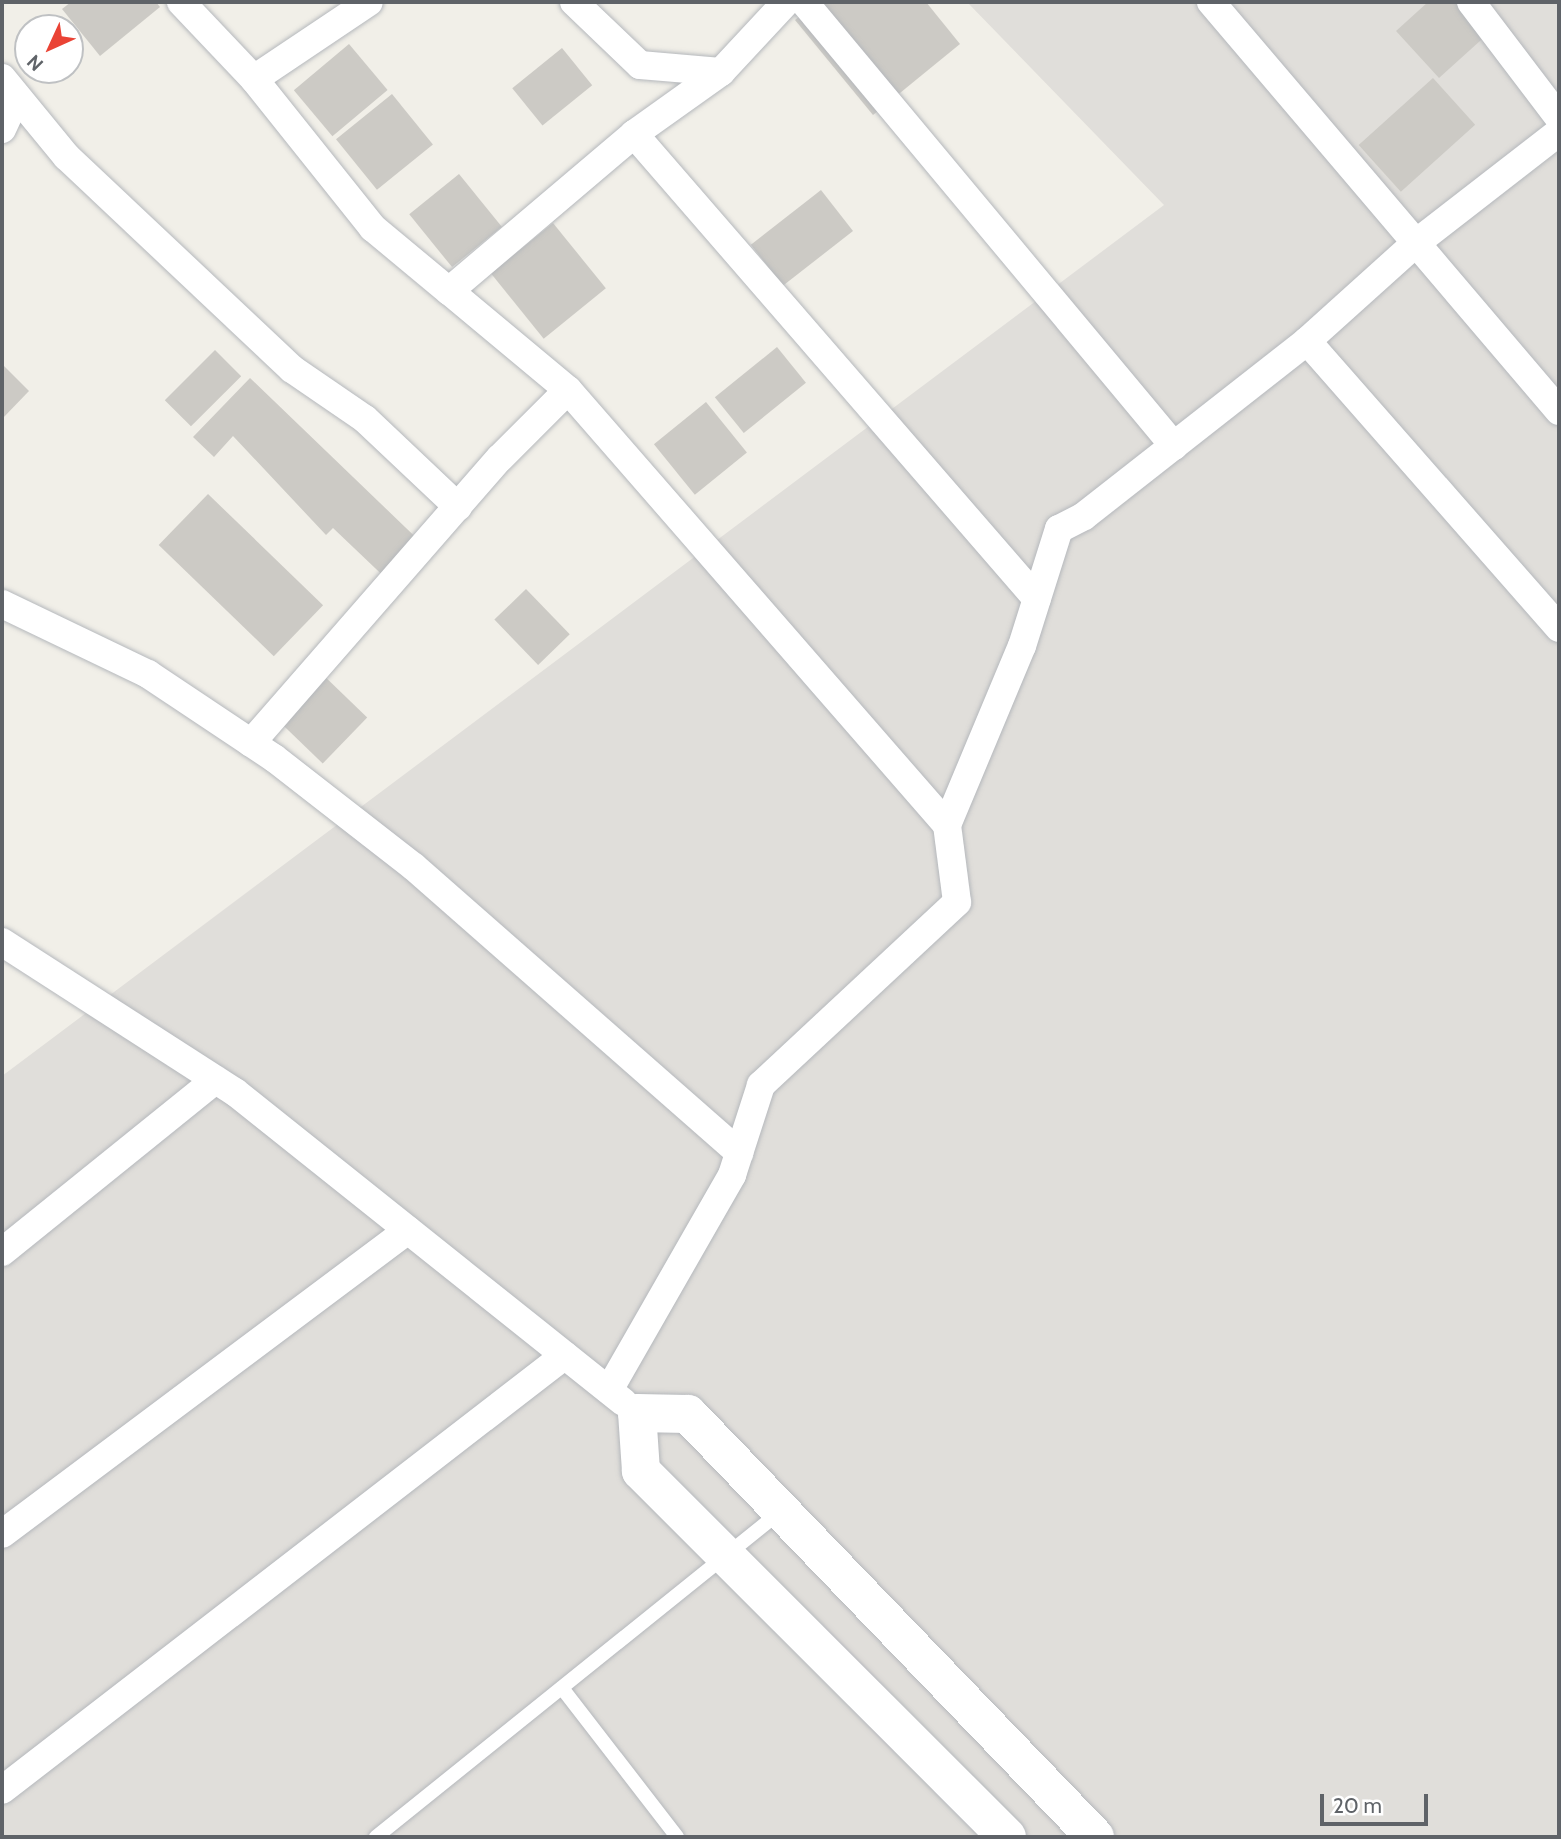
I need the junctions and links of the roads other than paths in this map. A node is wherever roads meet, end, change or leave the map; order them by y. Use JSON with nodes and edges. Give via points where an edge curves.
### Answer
{"nodes":[{"id":1,"x":181,"y":2,"type":"edge"},
{"id":2,"x":369,"y":2,"type":"edge"},
{"id":3,"x":574,"y":2,"type":"edge"},
{"id":4,"x":786,"y":2,"type":"edge"},
{"id":5,"x":804,"y":2,"type":"edge"},
{"id":6,"x":1211,"y":2,"type":"edge"},
{"id":7,"x":1471,"y":2,"type":"edge"},
{"id":8,"x":721,"y":72,"type":"junction"},
{"id":9,"x":254,"y":79,"type":"junction"},
{"id":10,"x":9,"y":88,"type":"edge"},
{"id":11,"x":1559,"y":118,"type":"edge"},
{"id":12,"x":2,"y":129,"type":"edge"},
{"id":13,"x":1559,"y":132,"type":"edge"},
{"id":14,"x":634,"y":134,"type":"junction"},
{"id":15,"x":1416,"y":243,"type":"junction"},
{"id":16,"x":449,"y":291,"type":"junction"},
{"id":17,"x":1307,"y":341,"type":"junction"},
{"id":18,"x":568,"y":390,"type":"junction"},
{"id":19,"x":1559,"y":411,"type":"edge"},
{"id":20,"x":1174,"y":446,"type":"junction"},
{"id":21,"x":458,"y":507,"type":"junction"},
{"id":22,"x":1037,"y":599,"type":"junction"},
{"id":23,"x":2,"y":604,"type":"edge"},
{"id":24,"x":1559,"y":628,"type":"edge"},
{"id":25,"x":251,"y":743,"type":"junction"},
{"id":26,"x":947,"y":825,"type":"junction"},
{"id":27,"x":2,"y":942,"type":"edge"},
{"id":28,"x":215,"y":1080,"type":"junction"},
{"id":29,"x":739,"y":1153,"type":"junction"},
{"id":30,"x":408,"y":1230,"type":"junction"},
{"id":31,"x":2,"y":1252,"type":"edge"},
{"id":32,"x":565,"y":1355,"type":"junction"},
{"id":33,"x":623,"y":1401,"type":"junction"},
{"id":34,"x":781,"y":1511,"type":"junction"},
{"id":35,"x":2,"y":1534,"type":"edge"},
{"id":36,"x":729,"y":1554,"type":"junction"},
{"id":37,"x":562,"y":1688,"type":"junction"},
{"id":38,"x":2,"y":1790,"type":"edge"},
{"id":39,"x":376,"y":1837,"type":"edge"},
{"id":40,"x":677,"y":1837,"type":"edge"},
{"id":41,"x":1007,"y":1837,"type":"edge"},
{"id":42,"x":1095,"y":1837,"type":"edge"}],
"edges":[{"from":1,"to":9,"type":"street"},
{"from":2,"to":9,"type":"street"},
{"from":3,"to":8,"type":"street","via":[[640,65]]},
{"from":4,"to":8,"type":"street"},
{"from":5,"to":20,"type":"street"},
{"from":6,"to":15,"type":"street"},
{"from":7,"to":11,"type":"street"},
{"from":8,"to":14,"type":"street"},
{"from":9,"to":16,"type":"street","via":[[373,228]]},
{"from":10,"to":12,"type":"street"},
{"from":10,"to":21,"type":"street","via":[[67,158],[292,369],[365,419]]},
{"from":13,"to":15,"type":"street"},
{"from":14,"to":16,"type":"street"},
{"from":14,"to":22,"type":"street"},
{"from":15,"to":17,"type":"street"},
{"from":15,"to":19,"type":"street"},
{"from":16,"to":18,"type":"street"},
{"from":17,"to":20,"type":"street"},
{"from":17,"to":24,"type":"street"},
{"from":18,"to":21,"type":"street"},
{"from":18,"to":26,"type":"street"},
{"from":20,"to":22,"type":"street","via":[[1084,516],[1059,529]]},
{"from":21,"to":25,"type":"street"},
{"from":22,"to":26,"type":"street"},
{"from":23,"to":25,"type":"street","via":[[148,674]]},
{"from":25,"to":29,"type":"street","via":[[414,866]]},
{"from":26,"to":29,"type":"street","via":[[957,902],[761,1085]]},
{"from":27,"to":28,"type":"street"},
{"from":28,"to":30,"type":"street"},
{"from":28,"to":31,"type":"street"},
{"from":29,"to":33,"type":"street","via":[[657,1314]]},
{"from":30,"to":32,"type":"street"},
{"from":30,"to":35,"type":"street"},
{"from":32,"to":33,"type":"street"},
{"from":32,"to":38,"type":"street"},
{"from":33,"to":34,"type":"street","via":[[688,1414]]},
{"from":33,"to":36,"type":"street","via":[[641,1471]]},
{"from":34,"to":36,"type":"lane"},
{"from":34,"to":42,"type":"street"},
{"from":36,"to":37,"type":"lane"},
{"from":36,"to":41,"type":"street"},
{"from":37,"to":39,"type":"lane"},
{"from":37,"to":40,"type":"lane"}]}
